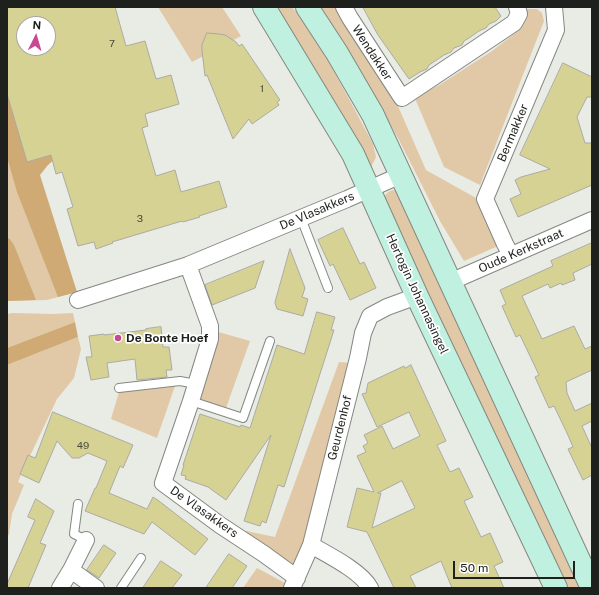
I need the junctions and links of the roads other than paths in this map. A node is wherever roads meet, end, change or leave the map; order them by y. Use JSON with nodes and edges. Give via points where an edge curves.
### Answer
{"nodes":[{"id":1,"x":264,"y":7,"type":"edge"},
{"id":2,"x":307,"y":7,"type":"edge"},
{"id":3,"x":344,"y":7,"type":"edge"},
{"id":4,"x":517,"y":7,"type":"edge"},
{"id":5,"x":554,"y":7,"type":"edge"},
{"id":6,"x":401,"y":175,"type":"junction"},
{"id":7,"x":369,"y":189,"type":"junction"},
{"id":8,"x":301,"y":218,"type":"junction"},
{"id":9,"x":592,"y":220,"type":"edge"},
{"id":10,"x":511,"y":255,"type":"junction"},
{"id":11,"x":188,"y":265,"type":"junction"},
{"id":12,"x":450,"y":282,"type":"junction"},
{"id":13,"x":328,"y":288,"type":"dead end"},
{"id":14,"x":417,"y":296,"type":"junction"},
{"id":15,"x":78,"y":300,"type":"dead end"},
{"id":16,"x":270,"y":341,"type":"dead end"},
{"id":17,"x":196,"y":384,"type":"junction"},
{"id":18,"x":119,"y":388,"type":"dead end"},
{"id":19,"x":191,"y":401,"type":"junction"},
{"id":20,"x":78,"y":504,"type":"dead end"},
{"id":21,"x":86,"y":540,"type":"joint"},
{"id":22,"x":311,"y":545,"type":"junction"},
{"id":23,"x":141,"y":558,"type":"dead end"},
{"id":24,"x":71,"y":570,"type":"junction"},
{"id":25,"x":295,"y":583,"type":"edge"},
{"id":26,"x":60,"y":588,"type":"edge"},
{"id":27,"x":96,"y":588,"type":"edge"},
{"id":28,"x":121,"y":588,"type":"edge"},
{"id":29,"x":370,"y":588,"type":"edge"},
{"id":30,"x":556,"y":588,"type":"edge"},
{"id":31,"x":592,"y":588,"type":"edge"}],
"edges":[{"from":1,"to":7,"type":"main road","name":"Hertogin Johannasingel","via":[[353,154]]},
{"from":2,"to":6,"type":"main road","via":[[373,115]]},
{"from":3,"to":4,"type":"street","name":"Wendakker","via":[[402,98],[514,23],[518,14]]},
{"from":5,"to":10,"type":"street","name":"Bermakker","via":[[556,30],[485,199]]},
{"from":6,"to":7,"type":"street","name":"De Vlasakkers"},
{"from":6,"to":12,"type":"main road"},
{"from":7,"to":8,"type":"street","name":"De Vlasakkers"},
{"from":7,"to":14,"type":"main road","name":"Hertogin Johannasingel"},
{"from":8,"to":11,"type":"street","name":"De Vlasakkers"},
{"from":8,"to":13,"type":"lane"},
{"from":9,"to":10,"type":"street","name":"Oude Kerkstraat"},
{"from":10,"to":12,"type":"street","name":"Oude Kerkstraat"},
{"from":11,"to":15,"type":"street","name":"De Vlasakkers"},
{"from":11,"to":17,"type":"street","name":"De Vlasakkers","via":[[210,326],[210,339]]},
{"from":12,"to":31,"type":"main road"},
{"from":14,"to":22,"type":"street","name":"Geurdenhof","via":[[370,316],[363,333]]},
{"from":14,"to":30,"type":"main road","name":"Hertogin Johannasingel"},
{"from":16,"to":19,"type":"lane","via":[[243,418]]},
{"from":17,"to":18,"type":"lane","via":[[180,381]]},
{"from":17,"to":19,"type":"street","name":"De Vlasakkers"},
{"from":19,"to":25,"type":"street","name":"De Vlasakkers","via":[[163,483],[264,554]]},
{"from":20,"to":21,"type":"lane","via":[[74,534]]},
{"from":21,"to":24,"type":"street"},
{"from":22,"to":25,"type":"street","name":"Geurdenhof"},
{"from":22,"to":29,"type":"street","via":[[357,573]]},
{"from":23,"to":28,"type":"lane"},
{"from":24,"to":26,"type":"street"},
{"from":24,"to":27,"type":"street"}]}
